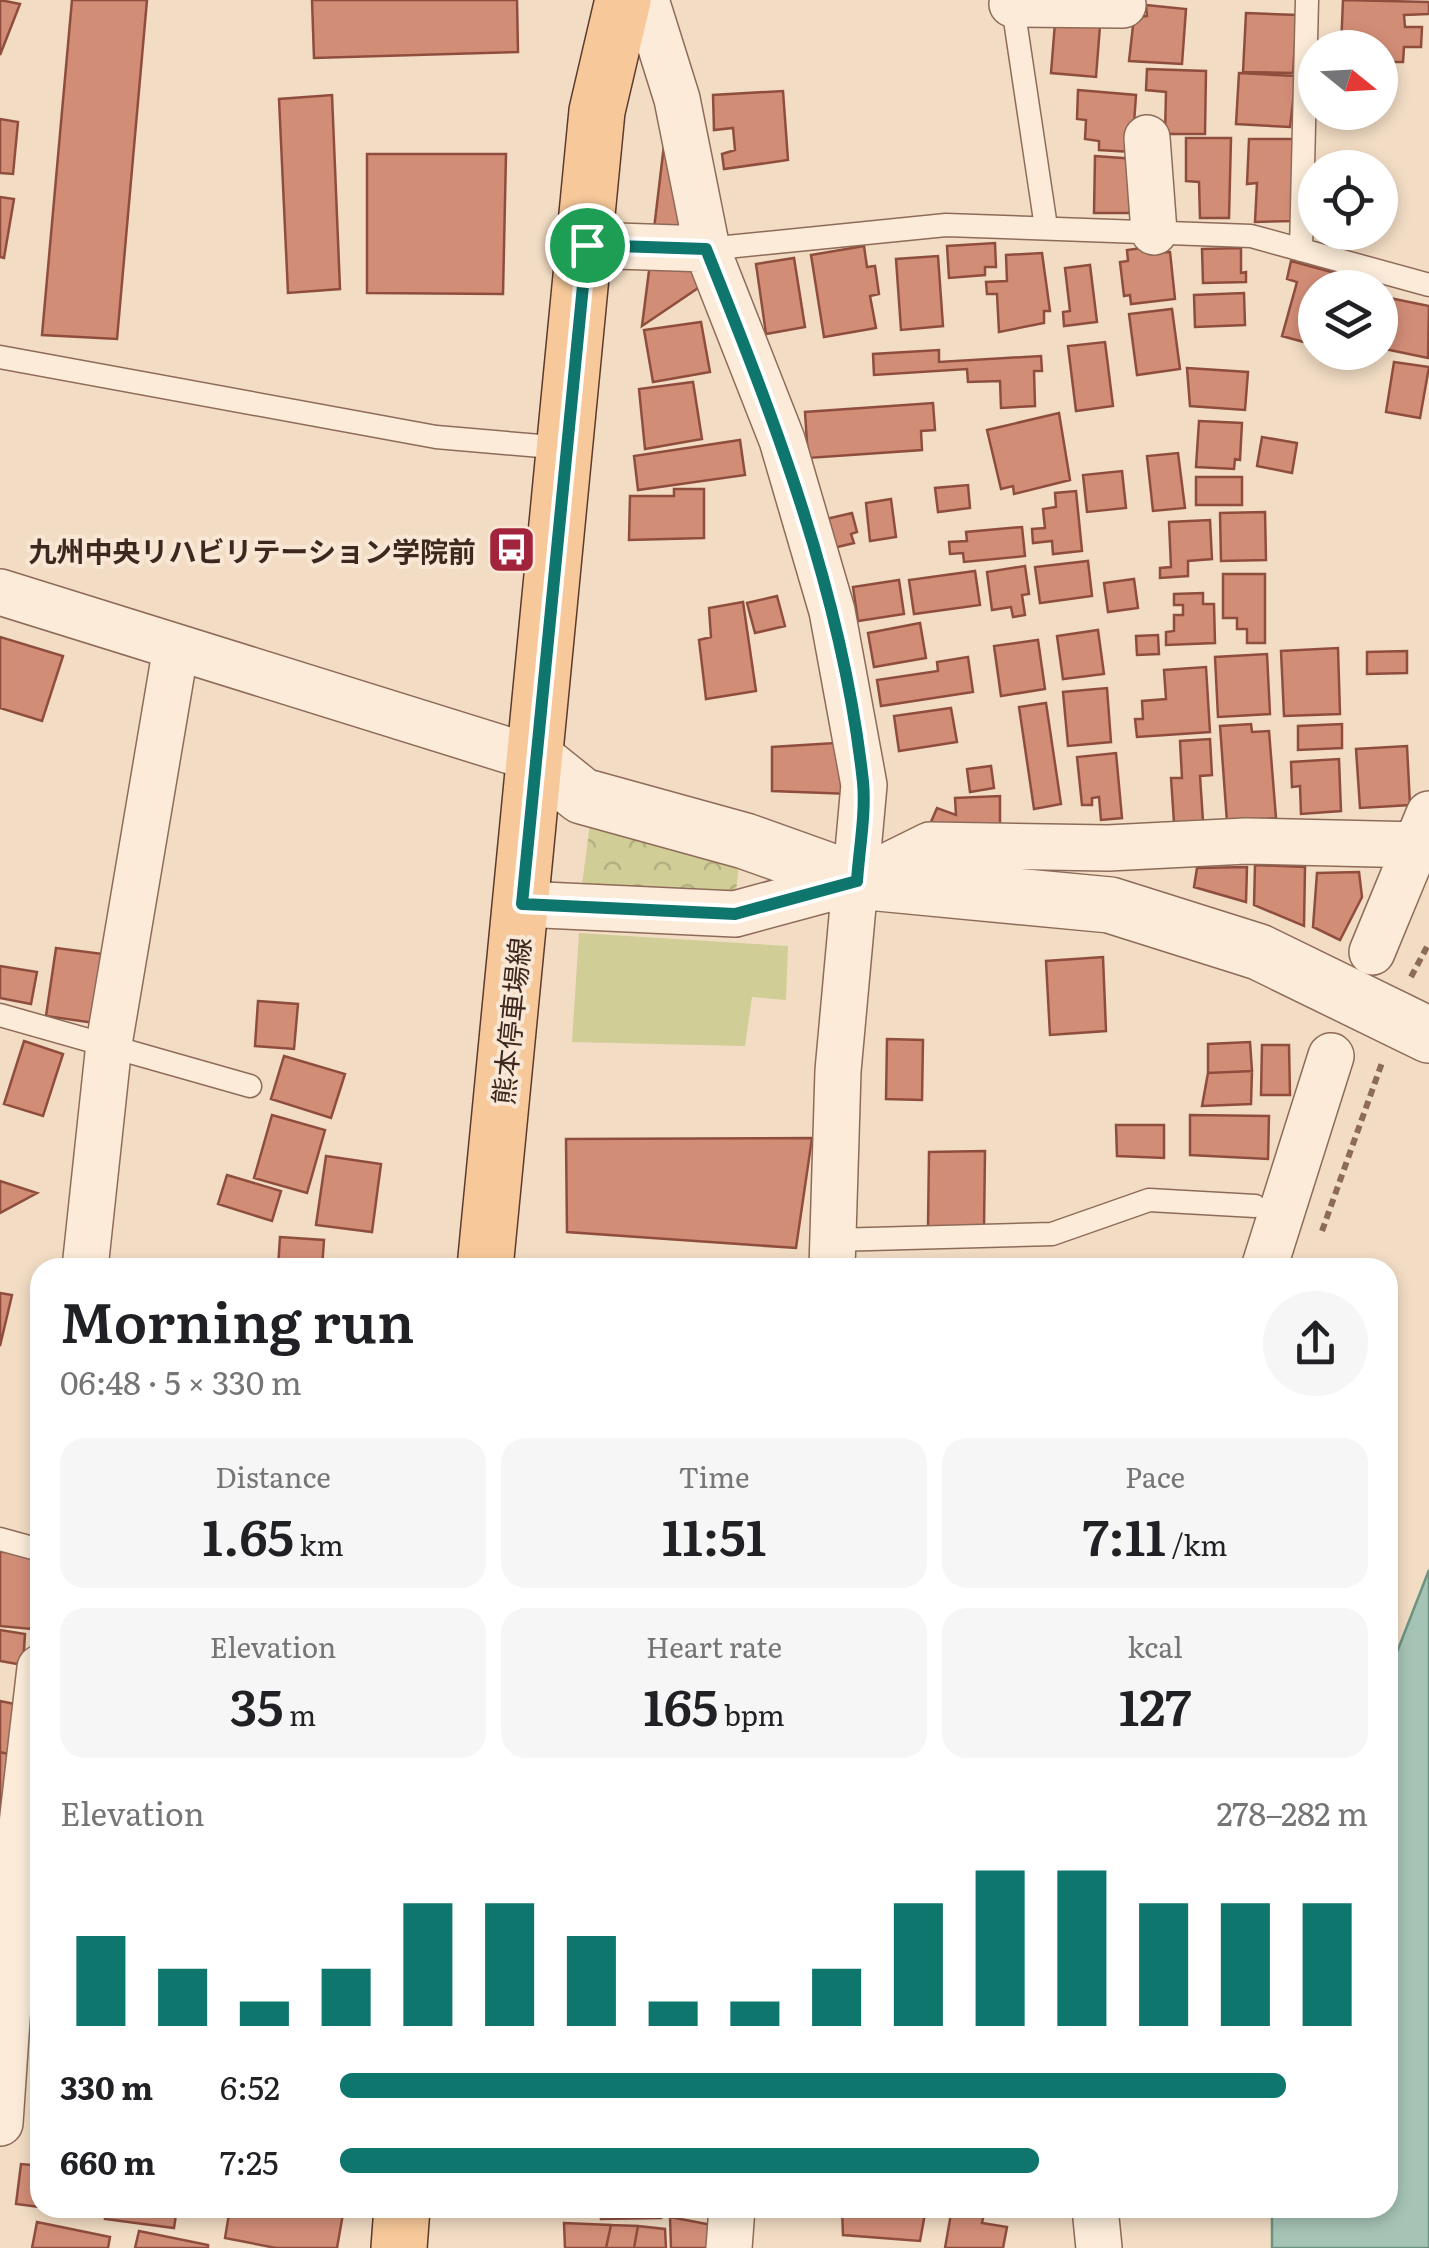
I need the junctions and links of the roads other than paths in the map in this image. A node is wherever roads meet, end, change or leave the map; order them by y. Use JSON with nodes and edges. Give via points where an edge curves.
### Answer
{"nodes":[{"id":1,"x":624,"y":0,"type":"edge"},
{"id":2,"x":646,"y":0,"type":"edge"},
{"id":3,"x":1307,"y":0,"type":"edge"},
{"id":4,"x":1012,"y":2,"type":"edge"},
{"id":5,"x":1123,"y":5,"type":"dead end"},
{"id":6,"x":1147,"y":138,"type":"dead end"},
{"id":7,"x":1303,"y":150,"type":"edge"},
{"id":8,"x":1046,"y":227,"type":"junction"},
{"id":9,"x":1154,"y":232,"type":"junction"},
{"id":10,"x":587,"y":245,"type":"junction"},
{"id":11,"x":706,"y":249,"type":"junction"},
{"id":12,"x":1298,"y":249,"type":"edge"},
{"id":13,"x":1301,"y":250,"type":"edge"},
{"id":14,"x":1429,"y":285,"type":"edge"},
{"id":15,"x":0,"y":358,"type":"edge"},
{"id":16,"x":566,"y":448,"type":"junction"},
{"id":17,"x":0,"y":592,"type":"edge"},
{"id":18,"x":176,"y":647,"type":"junction"},
{"id":19,"x":536,"y":758,"type":"junction"},
{"id":20,"x":1424,"y":829,"type":"edge"},
{"id":21,"x":857,"y":881,"type":"junction"},
{"id":22,"x":522,"y":904,"type":"junction"},
{"id":23,"x":1372,"y":952,"type":"dead end"},
{"id":24,"x":0,"y":1015,"type":"edge"},
{"id":25,"x":1412,"y":1017,"type":"edge"},
{"id":26,"x":110,"y":1044,"type":"junction"},
{"id":27,"x":1330,"y":1056,"type":"dead end"},
{"id":28,"x":250,"y":1086,"type":"dead end"},
{"id":29,"x":1254,"y":1206,"type":"dead end"},
{"id":30,"x":833,"y":1254,"type":"edge"},
{"id":31,"x":86,"y":1258,"type":"edge"},
{"id":32,"x":487,"y":1258,"type":"edge"},
{"id":33,"x":1267,"y":1258,"type":"edge"},
{"id":34,"x":0,"y":1539,"type":"edge"},
{"id":35,"x":30,"y":1547,"type":"edge"},
{"id":36,"x":30,"y":1759,"type":"edge"},
{"id":37,"x":19,"y":1859,"type":"edge"},
{"id":38,"x":0,"y":2124,"type":"edge"},
{"id":39,"x":402,"y":2218,"type":"edge"},
{"id":40,"x":731,"y":2218,"type":"edge"},
{"id":41,"x":1096,"y":2218,"type":"edge"},
{"id":42,"x":400,"y":2248,"type":"edge"},
{"id":43,"x":729,"y":2248,"type":"edge"},
{"id":44,"x":1099,"y":2248,"type":"edge"}],
"edges":[{"from":1,"to":10,"type":"main road","name":"熊本停車場線","via":[[597,111]]},
{"from":2,"to":11,"type":"street","via":[[677,99]]},
{"from":3,"to":7,"type":"lane"},
{"from":4,"to":5,"type":"street"},
{"from":4,"to":8,"type":"lane"},
{"from":6,"to":9,"type":"street"},
{"from":8,"to":9,"type":"lane"},
{"from":8,"to":11,"type":"lane","via":[[946,225]]},
{"from":9,"to":12,"type":"lane","via":[[1251,236]]},
{"from":10,"to":11,"type":"street"},
{"from":10,"to":16,"type":"main road","name":"熊本停車場線"},
{"from":11,"to":21,"type":"street","via":[[782,440],[832,611],[864,786]]},
{"from":13,"to":14,"type":"lane"},
{"from":15,"to":16,"type":"lane","via":[[436,436]]},
{"from":16,"to":19,"type":"main road","name":"熊本停車場線"},
{"from":17,"to":18,"type":"street"},
{"from":18,"to":19,"type":"street"},
{"from":18,"to":26,"type":"street"},
{"from":19,"to":21,"type":"street","via":[[582,796],[745,840]]},
{"from":19,"to":22,"type":"main road","name":"熊本停車場線"},
{"from":20,"to":21,"type":"street","via":[[1108,848],[930,845]]},
{"from":20,"to":23,"type":"street"},
{"from":21,"to":22,"type":"street","via":[[735,914]]},
{"from":21,"to":25,"type":"street","via":[[1110,905],[1259,952]]},
{"from":21,"to":30,"type":"street","via":[[838,1071]]},
{"from":22,"to":32,"type":"main road","name":"熊本停車場線"},
{"from":24,"to":26,"type":"lane"},
{"from":26,"to":28,"type":"lane"},
{"from":26,"to":31,"type":"street"},
{"from":27,"to":33,"type":"street"},
{"from":29,"to":30,"type":"lane","via":[[1149,1200],[1052,1234]]},
{"from":34,"to":35,"type":"lane"},
{"from":36,"to":37,"type":"street"},
{"from":37,"to":38,"type":"street"},
{"from":39,"to":42,"type":"main road"},
{"from":40,"to":43,"type":"street"},
{"from":41,"to":44,"type":"street"}]}
